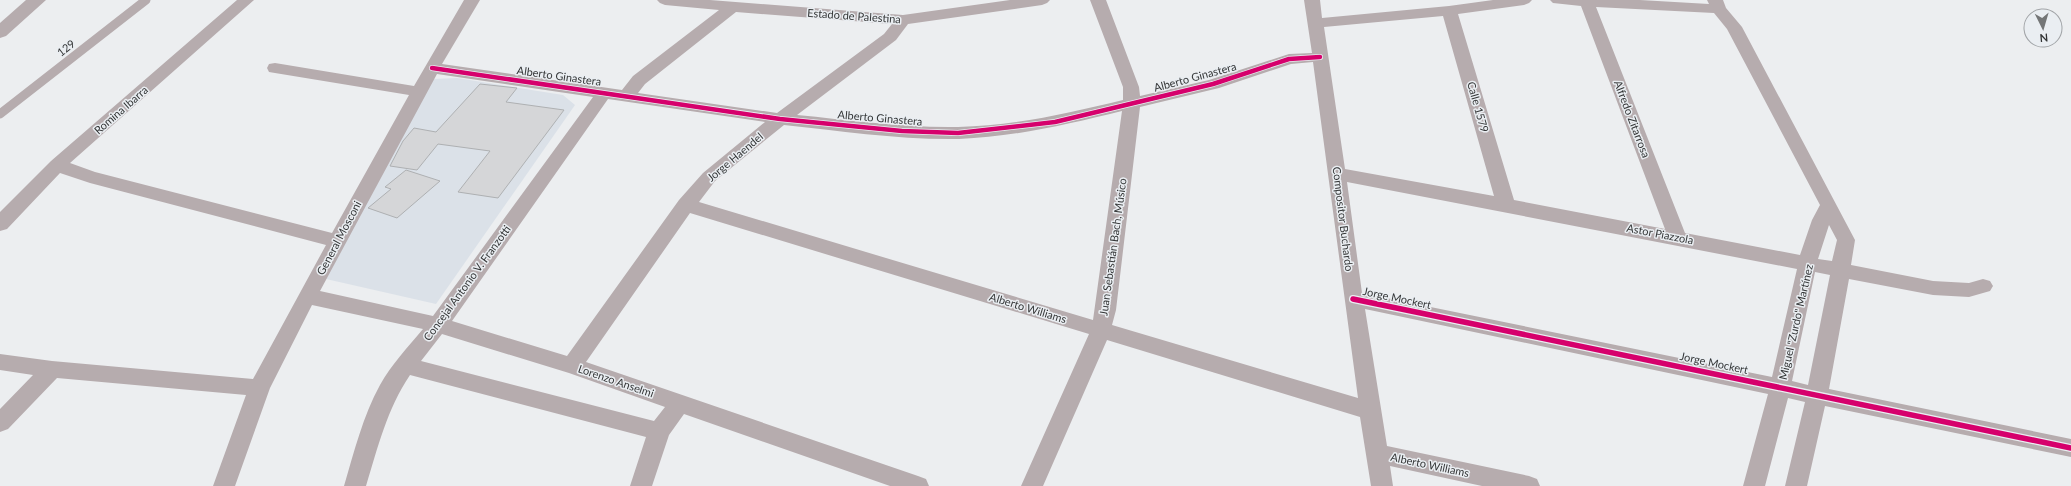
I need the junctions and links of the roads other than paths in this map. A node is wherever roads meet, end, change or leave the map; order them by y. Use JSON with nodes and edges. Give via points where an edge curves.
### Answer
{"nodes":[{"id":1,"x":37,"y":0,"type":"edge"},
{"id":2,"x":146,"y":0,"type":"edge"},
{"id":3,"x":246,"y":0,"type":"edge"},
{"id":4,"x":472,"y":0,"type":"edge"},
{"id":5,"x":665,"y":0,"type":"edge"},
{"id":6,"x":1042,"y":0,"type":"edge"},
{"id":7,"x":1098,"y":0,"type":"edge"},
{"id":8,"x":1312,"y":0,"type":"edge"},
{"id":9,"x":1524,"y":0,"type":"edge"},
{"id":10,"x":1558,"y":0,"type":"edge"},
{"id":11,"x":1586,"y":0,"type":"edge"},
{"id":12,"x":1717,"y":4,"type":"edge"},
{"id":13,"x":734,"y":7,"type":"junction"},
{"id":14,"x":1449,"y":11,"type":"junction"},
{"id":15,"x":903,"y":20,"type":"junction"},
{"id":16,"x":1315,"y":23,"type":"junction"},
{"id":17,"x":0,"y":32,"type":"edge"},
{"id":18,"x":1320,"y":57,"type":"junction"},
{"id":19,"x":275,"y":68,"type":"dead end"},
{"id":20,"x":432,"y":68,"type":"junction"},
{"id":21,"x":420,"y":92,"type":"junction"},
{"id":22,"x":605,"y":92,"type":"junction"},
{"id":23,"x":627,"y":95,"type":"junction"},
{"id":24,"x":1132,"y":104,"type":"junction"},
{"id":25,"x":0,"y":114,"type":"edge"},
{"id":26,"x":780,"y":119,"type":"junction"},
{"id":27,"x":57,"y":165,"type":"junction"},
{"id":28,"x":1337,"y":174,"type":"junction"},
{"id":29,"x":1506,"y":204,"type":"junction"},
{"id":30,"x":686,"y":205,"type":"junction"},
{"id":31,"x":1829,"y":205,"type":"junction"},
{"id":32,"x":0,"y":224,"type":"edge"},
{"id":33,"x":1678,"y":238,"type":"junction"},
{"id":34,"x":337,"y":241,"type":"junction"},
{"id":35,"x":1809,"y":264,"type":"junction"},
{"id":36,"x":1841,"y":269,"type":"junction"},
{"id":37,"x":1983,"y":286,"type":"dead end"},
{"id":38,"x":307,"y":297,"type":"junction"},
{"id":39,"x":1353,"y":300,"type":"junction"},
{"id":40,"x":438,"y":325,"type":"junction"},
{"id":41,"x":1102,"y":330,"type":"junction"},
{"id":42,"x":0,"y":362,"type":"edge"},
{"id":43,"x":405,"y":365,"type":"junction"},
{"id":44,"x":572,"y":366,"type":"junction"},
{"id":45,"x":52,"y":369,"type":"junction"},
{"id":46,"x":1781,"y":387,"type":"junction"},
{"id":47,"x":259,"y":388,"type":"junction"},
{"id":48,"x":1817,"y":395,"type":"junction"},
{"id":49,"x":680,"y":403,"type":"junction"},
{"id":50,"x":1370,"y":411,"type":"junction"},
{"id":51,"x":0,"y":423,"type":"edge"},
{"id":52,"x":660,"y":431,"type":"junction"},
{"id":53,"x":2071,"y":448,"type":"edge"},
{"id":54,"x":1378,"y":454,"type":"junction"},
{"id":55,"x":224,"y":486,"type":"edge"},
{"id":56,"x":354,"y":486,"type":"edge"},
{"id":57,"x":641,"y":486,"type":"edge"},
{"id":58,"x":918,"y":486,"type":"edge"},
{"id":59,"x":1032,"y":486,"type":"edge"},
{"id":60,"x":1382,"y":486,"type":"edge"},
{"id":61,"x":1528,"y":486,"type":"edge"},
{"id":62,"x":1754,"y":486,"type":"edge"},
{"id":63,"x":1796,"y":486,"type":"edge"}],
"edges":[{"from":1,"to":17,"type":"street"},
{"from":2,"to":25,"type":"lane","name":"129"},
{"from":3,"to":27,"type":"street","name":"Romina Ibarra"},
{"from":4,"to":20,"type":"street","name":"General Mosconi"},
{"from":5,"to":13,"type":"street","name":"Estado de Palestina"},
{"from":6,"to":15,"type":"street","name":"Estado de Palestina"},
{"from":7,"to":24,"type":"street","name":"Juan Sebastián Bach, Músico","via":[[1131,87]]},
{"from":8,"to":16,"type":"street","name":"Compositor Buchardo"},
{"from":9,"to":14,"type":"street"},
{"from":10,"to":11,"type":"street"},
{"from":11,"to":12,"type":"street"},
{"from":11,"to":33,"type":"street","name":"Alfredo Zitarrosa"},
{"from":12,"to":31,"type":"street","via":[[1734,27]]},
{"from":13,"to":15,"type":"street","name":"Estado de Palestina"},
{"from":13,"to":23,"type":"street","via":[[639,80]]},
{"from":14,"to":16,"type":"street"},
{"from":14,"to":29,"type":"street","name":"Calle 1579"},
{"from":15,"to":26,"type":"street","name":"Jorge Haendel","via":[[890,37]]},
{"from":16,"to":18,"type":"street","name":"Compositor Buchardo"},
{"from":18,"to":24,"type":"street","name":"Alberto Ginastera","via":[[1289,59],[1213,84]]},
{"from":18,"to":28,"type":"street","name":"Compositor Buchardo"},
{"from":19,"to":21,"type":"street"},
{"from":20,"to":21,"type":"street","name":"General Mosconi"},
{"from":20,"to":22,"type":"street","name":"Alberto Ginastera"},
{"from":21,"to":34,"type":"street","name":"General Mosconi"},
{"from":22,"to":23,"type":"street","name":"Alberto Ginastera"},
{"from":22,"to":40,"type":"street","name":"Concejal Antonio V. Franzotti"},
{"from":23,"to":26,"type":"street","name":"Alberto Ginastera"},
{"from":24,"to":26,"type":"street","name":"Alberto Ginastera","via":[[1055,122],[988,132],[902,131]]},
{"from":24,"to":41,"type":"street","name":"Juan Sebastián Bach, Músico"},
{"from":26,"to":30,"type":"street","name":"Jorge Haendel","via":[[709,177]]},
{"from":27,"to":32,"type":"street","name":"Romina Ibarra"},
{"from":27,"to":34,"type":"street","via":[[90,177]]},
{"from":28,"to":29,"type":"street","name":"Astor Piazzola"},
{"from":28,"to":39,"type":"street","name":"Compositor Buchardo"},
{"from":29,"to":33,"type":"street","name":"Astor Piazzola"},
{"from":30,"to":41,"type":"street","name":"Alberto Williams"},
{"from":30,"to":44,"type":"street","name":"Jorge Haendel"},
{"from":31,"to":35,"type":"street","name":"Miguel \"Zurdo\" Martínez","via":[[1820,221]]},
{"from":31,"to":36,"type":"street","via":[[1846,240]]},
{"from":33,"to":35,"type":"street","name":"Astor Piazzola"},
{"from":34,"to":38,"type":"street","name":"General Mosconi"},
{"from":35,"to":36,"type":"street","name":"Astor Piazzola"},
{"from":35,"to":46,"type":"street","name":"Miguel \"Zurdo\" Martínez"},
{"from":36,"to":37,"type":"street","name":"Astor Piazzola","via":[[1933,288],[1969,290]]},
{"from":36,"to":48,"type":"street"},
{"from":38,"to":40,"type":"street","name":"Lorenzo Anselmi"},
{"from":38,"to":47,"type":"street","name":"General Mosconi"},
{"from":39,"to":46,"type":"street","name":"Jorge Mockert"},
{"from":39,"to":50,"type":"street","name":"Compositor Buchardo"},
{"from":40,"to":43,"type":"street","name":"Concejal Antonio V. Franzotti"},
{"from":40,"to":44,"type":"street","name":"Lorenzo Anselmi"},
{"from":41,"to":50,"type":"street","name":"Alberto Williams"},
{"from":41,"to":59,"type":"street","name":"Juan Sebastián Bach, Músico"},
{"from":42,"to":45,"type":"street"},
{"from":43,"to":52,"type":"street"},
{"from":43,"to":56,"type":"street","name":"Concejal Antonio V. Franzotti","via":[[388,390],[377,415]]},
{"from":44,"to":49,"type":"street","name":"Lorenzo Anselmi"},
{"from":45,"to":47,"type":"street"},
{"from":45,"to":51,"type":"street"},
{"from":46,"to":48,"type":"street","name":"Jorge Mockert"},
{"from":46,"to":62,"type":"street","name":"Miguel \"Zurdo\" Martínez"},
{"from":47,"to":55,"type":"street","name":"General Mosconi"},
{"from":48,"to":53,"type":"street","name":"Jorge Mockert"},
{"from":48,"to":63,"type":"street"},
{"from":49,"to":52,"type":"street"},
{"from":49,"to":58,"type":"street","name":"Lorenzo Anselmi"},
{"from":50,"to":54,"type":"street","name":"Compositor Buchardo"},
{"from":52,"to":57,"type":"street"},
{"from":54,"to":60,"type":"street","name":"Compositor Buchardo"},
{"from":54,"to":61,"type":"street","name":"Alberto Williams"}]}
